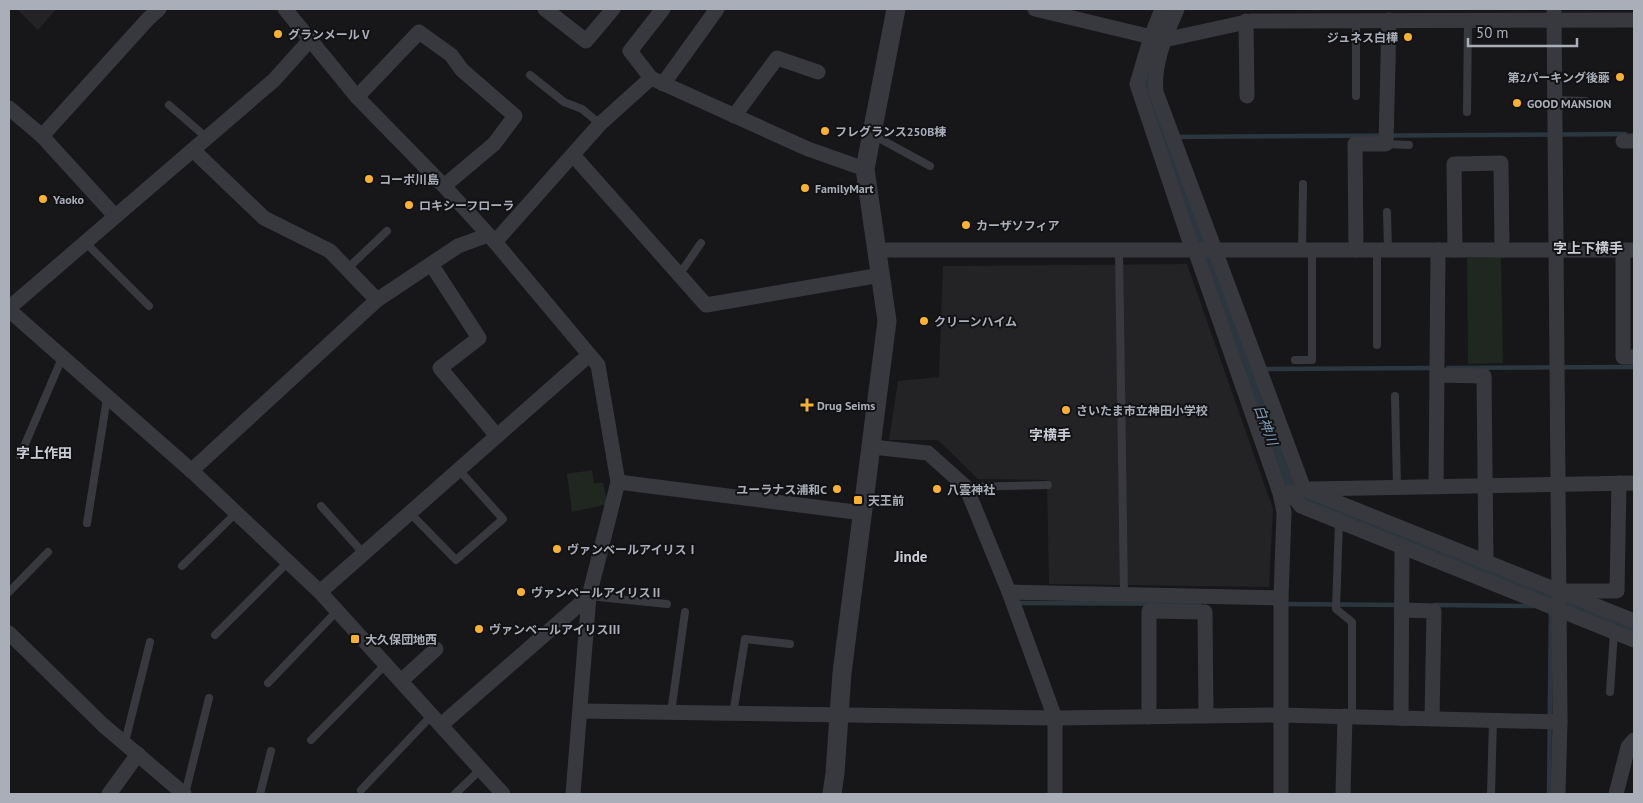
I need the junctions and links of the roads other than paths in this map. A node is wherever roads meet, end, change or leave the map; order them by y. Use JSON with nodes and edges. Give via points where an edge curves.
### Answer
{"nodes":[{"id":1,"x":159,"y":9,"type":"edge"},
{"id":2,"x":285,"y":9,"type":"edge"},
{"id":3,"x":545,"y":9,"type":"edge"},
{"id":4,"x":613,"y":9,"type":"edge"},
{"id":5,"x":663,"y":9,"type":"edge"},
{"id":6,"x":717,"y":9,"type":"edge"},
{"id":7,"x":896,"y":9,"type":"edge"},
{"id":8,"x":1036,"y":9,"type":"edge"},
{"id":9,"x":1162,"y":9,"type":"edge"},
{"id":10,"x":1177,"y":9,"type":"edge"},
{"id":11,"x":1554,"y":14,"type":"edge"},
{"id":12,"x":1356,"y":20,"type":"junction"},
{"id":13,"x":1389,"y":20,"type":"junction"},
{"id":14,"x":1468,"y":20,"type":"junction"},
{"id":15,"x":1634,"y":20,"type":"edge"},
{"id":16,"x":1246,"y":21,"type":"junction"},
{"id":17,"x":1158,"y":39,"type":"junction"},
{"id":18,"x":310,"y":40,"type":"junction"},
{"id":19,"x":818,"y":72,"type":"dead end"},
{"id":20,"x":530,"y":75,"type":"dead end"},
{"id":21,"x":657,"y":81,"type":"junction"},
{"id":22,"x":1247,"y":96,"type":"dead end"},
{"id":23,"x":1356,"y":96,"type":"dead end"},
{"id":24,"x":357,"y":97,"type":"junction"},
{"id":25,"x":1554,"y":100,"type":"junction"},
{"id":26,"x":1585,"y":101,"type":"dead end"},
{"id":27,"x":169,"y":105,"type":"dead end"},
{"id":28,"x":9,"y":108,"type":"edge"},
{"id":29,"x":1467,"y":112,"type":"dead end"},
{"id":30,"x":734,"y":116,"type":"junction"},
{"id":31,"x":600,"y":124,"type":"junction"},
{"id":32,"x":871,"y":134,"type":"junction"},
{"id":33,"x":42,"y":136,"type":"junction"},
{"id":34,"x":207,"y":138,"type":"junction"},
{"id":35,"x":1386,"y":144,"type":"junction"},
{"id":36,"x":1409,"y":144,"type":"dead end"},
{"id":37,"x":193,"y":150,"type":"junction"},
{"id":38,"x":573,"y":155,"type":"junction"},
{"id":39,"x":930,"y":166,"type":"dead end"},
{"id":40,"x":865,"y":169,"type":"junction"},
{"id":41,"x":1303,"y":184,"type":"dead end"},
{"id":42,"x":444,"y":186,"type":"junction"},
{"id":43,"x":1387,"y":212,"type":"dead end"},
{"id":44,"x":115,"y":216,"type":"junction"},
{"id":45,"x":387,"y":231,"type":"dead end"},
{"id":46,"x":491,"y":238,"type":"junction"},
{"id":47,"x":85,"y":242,"type":"junction"},
{"id":48,"x":701,"y":243,"type":"dead end"},
{"id":49,"x":877,"y":250,"type":"junction"},
{"id":50,"x":1119,"y":250,"type":"junction"},
{"id":51,"x":1195,"y":250,"type":"junction"},
{"id":52,"x":1216,"y":250,"type":"junction"},
{"id":53,"x":1307,"y":250,"type":"junction"},
{"id":54,"x":1356,"y":250,"type":"junction"},
{"id":55,"x":1382,"y":250,"type":"junction"},
{"id":56,"x":1438,"y":250,"type":"junction"},
{"id":57,"x":1455,"y":250,"type":"junction"},
{"id":58,"x":1502,"y":250,"type":"junction"},
{"id":59,"x":1555,"y":250,"type":"junction"},
{"id":60,"x":1629,"y":250,"type":"edge"},
{"id":61,"x":431,"y":264,"type":"junction"},
{"id":62,"x":347,"y":269,"type":"junction"},
{"id":63,"x":680,"y":275,"type":"junction"},
{"id":64,"x":880,"y":275,"type":"junction"},
{"id":65,"x":377,"y":300,"type":"junction"},
{"id":66,"x":149,"y":306,"type":"dead end"},
{"id":67,"x":9,"y":309,"type":"edge"},
{"id":68,"x":1377,"y":346,"type":"dead end"},
{"id":69,"x":589,"y":355,"type":"junction"},
{"id":70,"x":1634,"y":357,"type":"edge"},
{"id":71,"x":62,"y":358,"type":"junction"},
{"id":72,"x":1295,"y":360,"type":"dead end"},
{"id":73,"x":1437,"y":375,"type":"junction"},
{"id":74,"x":1394,"y":396,"type":"dead end"},
{"id":75,"x":107,"y":398,"type":"junction"},
{"id":76,"x":497,"y":436,"type":"junction"},
{"id":77,"x":872,"y":447,"type":"junction"},
{"id":78,"x":20,"y":456,"type":"dead end"},
{"id":79,"x":459,"y":470,"type":"junction"},
{"id":80,"x":191,"y":471,"type":"junction"},
{"id":81,"x":618,"y":482,"type":"junction"},
{"id":82,"x":1627,"y":483,"type":"edge"},
{"id":83,"x":1048,"y":484,"type":"dead end"},
{"id":84,"x":1558,"y":484,"type":"junction"},
{"id":85,"x":1486,"y":485,"type":"junction"},
{"id":86,"x":1436,"y":486,"type":"junction"},
{"id":87,"x":966,"y":487,"type":"junction"},
{"id":88,"x":1397,"y":487,"type":"junction"},
{"id":89,"x":1291,"y":491,"type":"junction"},
{"id":90,"x":321,"y":506,"type":"dead end"},
{"id":91,"x":236,"y":513,"type":"junction"},
{"id":92,"x":410,"y":513,"type":"junction"},
{"id":93,"x":863,"y":513,"type":"junction"},
{"id":94,"x":1340,"y":521,"type":"junction"},
{"id":95,"x":87,"y":523,"type":"dead end"},
{"id":96,"x":1402,"y":546,"type":"junction"},
{"id":97,"x":48,"y":552,"type":"dead end"},
{"id":98,"x":364,"y":554,"type":"junction"},
{"id":99,"x":288,"y":562,"type":"junction"},
{"id":100,"x":1486,"y":562,"type":"junction"},
{"id":101,"x":182,"y":566,"type":"dead end"},
{"id":102,"x":1559,"y":591,"type":"junction"},
{"id":103,"x":9,"y":592,"type":"edge"},
{"id":104,"x":320,"y":592,"type":"junction"},
{"id":105,"x":1009,"y":592,"type":"junction"},
{"id":106,"x":1124,"y":594,"type":"junction"},
{"id":107,"x":589,"y":596,"type":"junction"},
{"id":108,"x":1281,"y":598,"type":"junction"},
{"id":109,"x":667,"y":604,"type":"dead end"},
{"id":110,"x":1559,"y":609,"type":"junction"},
{"id":111,"x":1402,"y":610,"type":"junction"},
{"id":112,"x":337,"y":611,"type":"junction"},
{"id":113,"x":685,"y":612,"type":"dead end"},
{"id":114,"x":1634,"y":621,"type":"edge"},
{"id":115,"x":1614,"y":632,"type":"junction"},
{"id":116,"x":9,"y":634,"type":"edge"},
{"id":117,"x":215,"y":635,"type":"dead end"},
{"id":118,"x":1634,"y":640,"type":"edge"},
{"id":119,"x":150,"y":642,"type":"dead end"},
{"id":120,"x":790,"y":644,"type":"dead end"},
{"id":121,"x":436,"y":649,"type":"dead end"},
{"id":122,"x":386,"y":664,"type":"junction"},
{"id":123,"x":401,"y":681,"type":"junction"},
{"id":124,"x":268,"y":683,"type":"dead end"},
{"id":125,"x":1610,"y":692,"type":"dead end"},
{"id":126,"x":209,"y":698,"type":"dead end"},
{"id":127,"x":581,"y":711,"type":"junction"},
{"id":128,"x":671,"y":713,"type":"junction"},
{"id":129,"x":733,"y":714,"type":"junction"},
{"id":130,"x":839,"y":715,"type":"junction"},
{"id":131,"x":1280,"y":715,"type":"junction"},
{"id":132,"x":1206,"y":716,"type":"junction"},
{"id":133,"x":1348,"y":716,"type":"junction"},
{"id":134,"x":1149,"y":717,"type":"junction"},
{"id":135,"x":1055,"y":718,"type":"junction"},
{"id":136,"x":1401,"y":718,"type":"junction"},
{"id":137,"x":1432,"y":719,"type":"junction"},
{"id":138,"x":436,"y":720,"type":"junction"},
{"id":139,"x":1493,"y":720,"type":"junction"},
{"id":140,"x":1560,"y":722,"type":"junction"},
{"id":141,"x":312,"y":740,"type":"dead end"},
{"id":142,"x":1634,"y":740,"type":"edge"},
{"id":143,"x":124,"y":742,"type":"junction"},
{"id":144,"x":271,"y":751,"type":"dead end"},
{"id":145,"x":138,"y":754,"type":"junction"},
{"id":146,"x":481,"y":769,"type":"junction"},
{"id":147,"x":361,"y":790,"type":"dead end"},
{"id":148,"x":109,"y":794,"type":"edge"},
{"id":149,"x":185,"y":794,"type":"edge"},
{"id":150,"x":260,"y":794,"type":"edge"},
{"id":151,"x":455,"y":794,"type":"edge"},
{"id":152,"x":504,"y":794,"type":"edge"},
{"id":153,"x":573,"y":794,"type":"edge"},
{"id":154,"x":832,"y":794,"type":"edge"},
{"id":155,"x":1055,"y":794,"type":"edge"},
{"id":156,"x":1281,"y":794,"type":"edge"},
{"id":157,"x":1343,"y":794,"type":"edge"},
{"id":158,"x":1491,"y":794,"type":"edge"},
{"id":159,"x":1558,"y":794,"type":"edge"},
{"id":160,"x":1616,"y":794,"type":"edge"}],
"edges":[{"from":1,"to":33,"type":"street"},
{"from":2,"to":18,"type":"street"},
{"from":3,"to":4,"type":"street","via":[[586,41]]},
{"from":5,"to":21,"type":"street","via":[[630,51]]},
{"from":6,"to":21,"type":"street"},
{"from":7,"to":32,"type":"street"},
{"from":8,"to":17,"type":"street"},
{"from":9,"to":17,"type":"street"},
{"from":10,"to":17,"type":"street"},
{"from":11,"to":14,"type":"street"},
{"from":11,"to":15,"type":"street"},
{"from":11,"to":25,"type":"street"},
{"from":12,"to":13,"type":"street"},
{"from":12,"to":16,"type":"street"},
{"from":12,"to":23,"type":"lane"},
{"from":13,"to":14,"type":"street"},
{"from":13,"to":35,"type":"street"},
{"from":14,"to":29,"type":"lane"},
{"from":16,"to":17,"type":"street"},
{"from":16,"to":22,"type":"street"},
{"from":17,"to":51,"type":"street","via":[[1137,84]]},
{"from":17,"to":52,"type":"street","via":[[1154,78],[1156,92]]},
{"from":18,"to":24,"type":"street"},
{"from":18,"to":34,"type":"street","via":[[274,80]]},
{"from":19,"to":30,"type":"street","via":[[777,58]]},
{"from":20,"to":31,"type":"lane","via":[[564,102],[582,109]]},
{"from":21,"to":30,"type":"street"},
{"from":21,"to":31,"type":"street"},
{"from":24,"to":42,"type":"street"},
{"from":24,"to":42,"type":"street","via":[[419,32],[452,55],[462,70],[515,116],[494,144]]},
{"from":25,"to":26,"type":"lane"},
{"from":25,"to":59,"type":"street"},
{"from":27,"to":34,"type":"lane"},
{"from":28,"to":33,"type":"street"},
{"from":30,"to":40,"type":"street","via":[[808,149]]},
{"from":31,"to":38,"type":"street"},
{"from":32,"to":39,"type":"lane"},
{"from":32,"to":40,"type":"street"},
{"from":33,"to":44,"type":"street"},
{"from":34,"to":37,"type":"street"},
{"from":35,"to":36,"type":"lane"},
{"from":35,"to":54,"type":"street","via":[[1355,144]]},
{"from":37,"to":44,"type":"street"},
{"from":37,"to":62,"type":"street","via":[[264,218],[330,251]]},
{"from":38,"to":46,"type":"street"},
{"from":38,"to":63,"type":"street"},
{"from":40,"to":49,"type":"street"},
{"from":41,"to":53,"type":"lane"},
{"from":42,"to":46,"type":"street"},
{"from":43,"to":55,"type":"lane"},
{"from":44,"to":47,"type":"street"},
{"from":45,"to":62,"type":"lane"},
{"from":46,"to":61,"type":"street","via":[[458,246]]},
{"from":46,"to":69,"type":"street"},
{"from":47,"to":66,"type":"lane"},
{"from":47,"to":67,"type":"street"},
{"from":48,"to":63,"type":"lane"},
{"from":49,"to":50,"type":"street"},
{"from":49,"to":64,"type":"street"},
{"from":50,"to":51,"type":"street"},
{"from":50,"to":106,"type":"lane"},
{"from":51,"to":52,"type":"street"},
{"from":51,"to":89,"type":"street"},
{"from":52,"to":53,"type":"street"},
{"from":52,"to":89,"type":"street"},
{"from":53,"to":54,"type":"street"},
{"from":53,"to":72,"type":"lane","via":[[1312,360]]},
{"from":54,"to":55,"type":"street"},
{"from":55,"to":56,"type":"street"},
{"from":55,"to":68,"type":"lane"},
{"from":56,"to":57,"type":"street"},
{"from":56,"to":73,"type":"street"},
{"from":57,"to":58,"type":"street"},
{"from":57,"to":58,"type":"street","via":[[1454,164],[1501,163]]},
{"from":58,"to":59,"type":"street"},
{"from":59,"to":60,"type":"street"},
{"from":59,"to":84,"type":"street"},
{"from":60,"to":70,"type":"street","via":[[1623,358]]},
{"from":61,"to":65,"type":"street"},
{"from":61,"to":76,"type":"street","via":[[479,338],[440,368]]},
{"from":62,"to":65,"type":"street"},
{"from":63,"to":64,"type":"street","via":[[706,305]]},
{"from":64,"to":77,"type":"street","via":[[887,321]]},
{"from":65,"to":80,"type":"street"},
{"from":67,"to":71,"type":"street"},
{"from":69,"to":76,"type":"street"},
{"from":69,"to":81,"type":"street","via":[[598,365]]},
{"from":71,"to":75,"type":"street"},
{"from":71,"to":78,"type":"lane"},
{"from":73,"to":85,"type":"street","via":[[1484,376]]},
{"from":73,"to":86,"type":"street"},
{"from":74,"to":88,"type":"lane"},
{"from":75,"to":80,"type":"street"},
{"from":75,"to":95,"type":"lane"},
{"from":76,"to":79,"type":"street"},
{"from":77,"to":87,"type":"street","via":[[928,454]]},
{"from":77,"to":93,"type":"street"},
{"from":79,"to":92,"type":"street"},
{"from":79,"to":92,"type":"lane","via":[[503,519],[456,560]]},
{"from":80,"to":91,"type":"street"},
{"from":81,"to":93,"type":"street"},
{"from":81,"to":107,"type":"street"},
{"from":82,"to":84,"type":"street"},
{"from":82,"to":102,"type":"street","via":[[1617,591]]},
{"from":83,"to":87,"type":"lane"},
{"from":84,"to":85,"type":"street"},
{"from":84,"to":102,"type":"street"},
{"from":85,"to":86,"type":"street"},
{"from":85,"to":100,"type":"street"},
{"from":86,"to":88,"type":"street"},
{"from":87,"to":105,"type":"street"},
{"from":88,"to":89,"type":"street"},
{"from":89,"to":94,"type":"street","via":[[1301,506]]},
{"from":89,"to":100,"type":"street"},
{"from":89,"to":108,"type":"street","via":[[1284,512]]},
{"from":90,"to":98,"type":"lane"},
{"from":91,"to":99,"type":"street"},
{"from":91,"to":101,"type":"lane"},
{"from":92,"to":98,"type":"street"},
{"from":93,"to":130,"type":"street"},
{"from":94,"to":96,"type":"street"},
{"from":94,"to":133,"type":"lane","via":[[1336,609],[1352,622]]},
{"from":96,"to":110,"type":"street"},
{"from":96,"to":111,"type":"street"},
{"from":97,"to":103,"type":"lane"},
{"from":98,"to":104,"type":"street"},
{"from":99,"to":104,"type":"street"},
{"from":99,"to":117,"type":"lane"},
{"from":100,"to":102,"type":"street"},
{"from":102,"to":110,"type":"street"},
{"from":102,"to":114,"type":"street"},
{"from":104,"to":112,"type":"street"},
{"from":105,"to":106,"type":"street"},
{"from":105,"to":135,"type":"street"},
{"from":106,"to":108,"type":"street"},
{"from":107,"to":109,"type":"lane"},
{"from":107,"to":127,"type":"street"},
{"from":107,"to":138,"type":"street"},
{"from":108,"to":131,"type":"street"},
{"from":110,"to":115,"type":"street"},
{"from":110,"to":140,"type":"street"},
{"from":111,"to":136,"type":"street"},
{"from":111,"to":137,"type":"street","via":[[1434,611]]},
{"from":112,"to":122,"type":"street"},
{"from":112,"to":124,"type":"lane"},
{"from":113,"to":128,"type":"lane"},
{"from":115,"to":118,"type":"street"},
{"from":115,"to":125,"type":"lane"},
{"from":116,"to":143,"type":"street"},
{"from":119,"to":143,"type":"lane"},
{"from":120,"to":129,"type":"lane","via":[[745,639]]},
{"from":121,"to":123,"type":"street"},
{"from":122,"to":123,"type":"street"},
{"from":122,"to":141,"type":"lane"},
{"from":123,"to":138,"type":"street"},
{"from":126,"to":149,"type":"lane"},
{"from":127,"to":128,"type":"street"},
{"from":127,"to":153,"type":"street"},
{"from":128,"to":129,"type":"street"},
{"from":129,"to":130,"type":"street"},
{"from":130,"to":135,"type":"street"},
{"from":130,"to":154,"type":"street"},
{"from":131,"to":132,"type":"street"},
{"from":131,"to":133,"type":"street"},
{"from":131,"to":156,"type":"street"},
{"from":132,"to":134,"type":"street"},
{"from":132,"to":134,"type":"street","via":[[1205,612],[1149,611]]},
{"from":133,"to":136,"type":"street"},
{"from":133,"to":157,"type":"street"},
{"from":134,"to":135,"type":"street"},
{"from":135,"to":155,"type":"street"},
{"from":136,"to":137,"type":"street"},
{"from":137,"to":139,"type":"street"},
{"from":138,"to":146,"type":"street"},
{"from":138,"to":147,"type":"lane"},
{"from":139,"to":140,"type":"street"},
{"from":139,"to":158,"type":"lane"},
{"from":140,"to":159,"type":"street"},
{"from":142,"to":160,"type":"street","via":[[1628,747]]},
{"from":143,"to":145,"type":"street"},
{"from":144,"to":150,"type":"lane"},
{"from":145,"to":148,"type":"street"},
{"from":145,"to":149,"type":"street"},
{"from":146,"to":151,"type":"lane"},
{"from":146,"to":152,"type":"street"}]}
